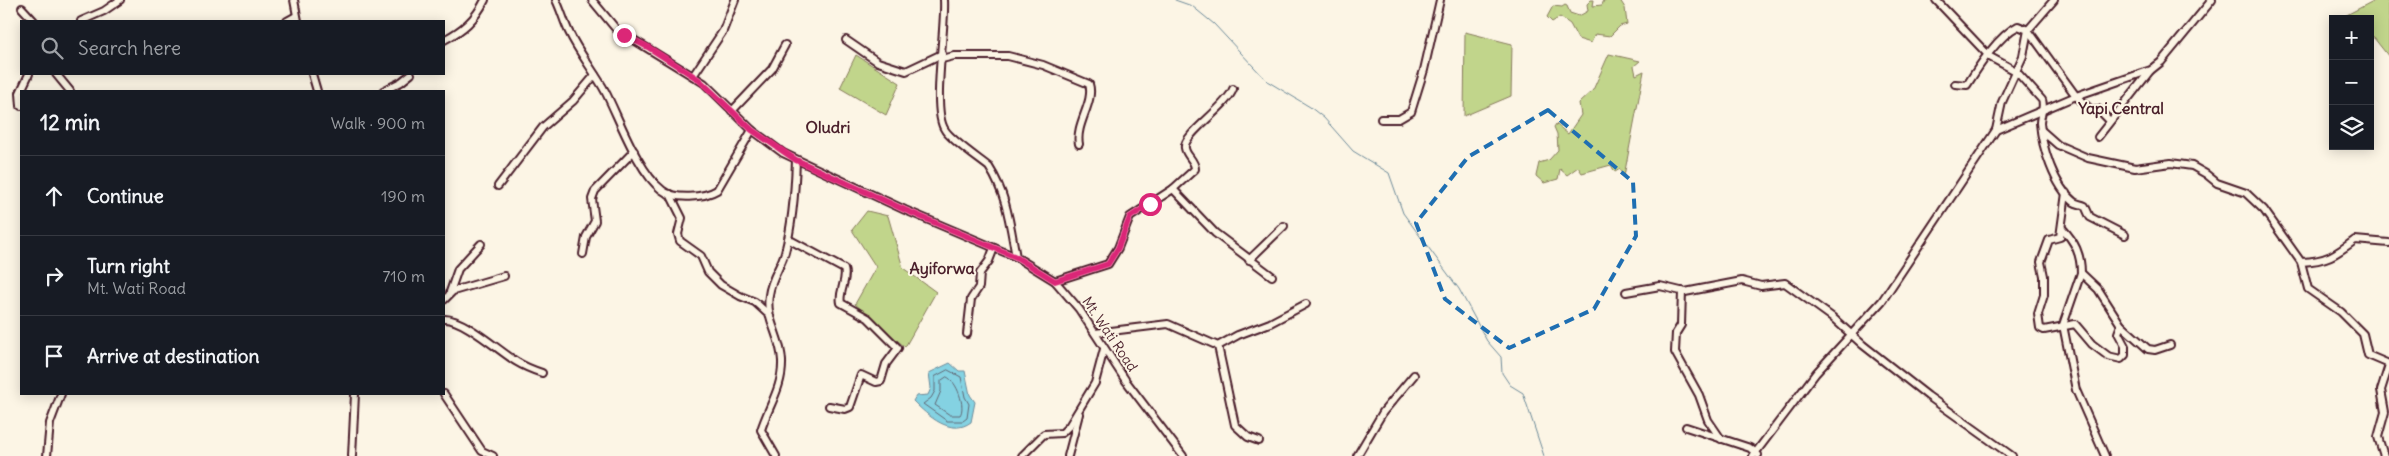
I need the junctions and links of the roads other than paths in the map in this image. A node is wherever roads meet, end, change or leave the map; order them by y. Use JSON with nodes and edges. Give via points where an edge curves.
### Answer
{"nodes":[{"id":1,"x":120,"y":0,"type":"edge"},
{"id":2,"x":294,"y":0,"type":"edge"},
{"id":3,"x":485,"y":0,"type":"edge"},
{"id":4,"x":556,"y":0,"type":"edge"},
{"id":5,"x":592,"y":0,"type":"edge"},
{"id":6,"x":735,"y":0,"type":"edge"},
{"id":7,"x":944,"y":0,"type":"edge"},
{"id":8,"x":1440,"y":0,"type":"edge"},
{"id":9,"x":1936,"y":0,"type":"edge"},
{"id":10,"x":2054,"y":0,"type":"edge"},
{"id":11,"x":2212,"y":0,"type":"edge"},
{"id":12,"x":22,"y":8,"type":"dead end"},
{"id":13,"x":297,"y":18,"type":"edge"},
{"id":14,"x":33,"y":20,"type":"edge"},
{"id":15,"x":83,"y":20,"type":"edge"},
{"id":16,"x":2028,"y":30,"type":"junction"},
{"id":17,"x":445,"y":39,"type":"edge"},
{"id":18,"x":846,"y":40,"type":"dead end"},
{"id":19,"x":785,"y":46,"type":"dead end"},
{"id":20,"x":1989,"y":56,"type":"junction"},
{"id":21,"x":942,"y":57,"type":"junction"},
{"id":22,"x":2151,"y":70,"type":"junction"},
{"id":23,"x":2016,"y":71,"type":"junction"},
{"id":24,"x":29,"y":75,"type":"edge"},
{"id":25,"x":57,"y":75,"type":"edge"},
{"id":26,"x":312,"y":75,"type":"edge"},
{"id":27,"x":409,"y":75,"type":"edge"},
{"id":28,"x":595,"y":75,"type":"junction"},
{"id":29,"x":694,"y":76,"type":"junction"},
{"id":30,"x":1955,"y":84,"type":"dead end"},
{"id":31,"x":1233,"y":89,"type":"dead end"},
{"id":32,"x":21,"y":90,"type":"edge"},
{"id":33,"x":69,"y":90,"type":"edge"},
{"id":34,"x":317,"y":90,"type":"edge"},
{"id":35,"x":385,"y":90,"type":"edge"},
{"id":36,"x":2076,"y":96,"type":"junction"},
{"id":37,"x":2042,"y":110,"type":"junction"},
{"id":38,"x":732,"y":111,"type":"junction"},
{"id":39,"x":1381,"y":119,"type":"dead end"},
{"id":40,"x":2110,"y":121,"type":"junction"},
{"id":41,"x":752,"y":130,"type":"junction"},
{"id":42,"x":1996,"y":130,"type":"junction"},
{"id":43,"x":2041,"y":130,"type":"junction"},
{"id":44,"x":2098,"y":136,"type":"dead end"},
{"id":45,"x":1079,"y":144,"type":"dead end"},
{"id":46,"x":634,"y":151,"type":"junction"},
{"id":47,"x":796,"y":160,"type":"junction"},
{"id":48,"x":498,"y":186,"type":"dead end"},
{"id":49,"x":1173,"y":189,"type":"junction"},
{"id":50,"x":2066,"y":193,"type":"junction"},
{"id":51,"x":670,"y":194,"type":"junction"},
{"id":52,"x":1284,"y":226,"type":"dead end"},
{"id":53,"x":2062,"y":228,"type":"junction"},
{"id":54,"x":2125,"y":236,"type":"dead end"},
{"id":55,"x":788,"y":239,"type":"junction"},
{"id":56,"x":2389,"y":243,"type":"edge"},
{"id":57,"x":481,"y":244,"type":"dead end"},
{"id":58,"x":994,"y":248,"type":"junction"},
{"id":59,"x":583,"y":254,"type":"dead end"},
{"id":60,"x":1016,"y":257,"type":"junction"},
{"id":61,"x":1249,"y":260,"type":"junction"},
{"id":62,"x":2301,"y":262,"type":"junction"},
{"id":63,"x":2081,"y":273,"type":"junction"},
{"id":64,"x":504,"y":276,"type":"dead end"},
{"id":65,"x":1272,"y":276,"type":"dead end"},
{"id":66,"x":1055,"y":281,"type":"junction"},
{"id":67,"x":1682,"y":291,"type":"junction"},
{"id":68,"x":450,"y":292,"type":"junction"},
{"id":69,"x":1626,"y":292,"type":"dead end"},
{"id":70,"x":445,"y":299,"type":"edge"},
{"id":71,"x":1306,"y":304,"type":"dead end"},
{"id":72,"x":768,"y":313,"type":"junction"},
{"id":73,"x":445,"y":319,"type":"edge"},
{"id":74,"x":2063,"y":325,"type":"junction"},
{"id":75,"x":2121,"y":326,"type":"junction"},
{"id":76,"x":1095,"y":333,"type":"junction"},
{"id":77,"x":967,"y":334,"type":"dead end"},
{"id":78,"x":1852,"y":334,"type":"junction"},
{"id":79,"x":2170,"y":345,"type":"dead end"},
{"id":80,"x":1218,"y":346,"type":"junction"},
{"id":81,"x":1104,"y":348,"type":"junction"},
{"id":82,"x":2389,"y":365,"type":"edge"},
{"id":83,"x":542,"y":373,"type":"dead end"},
{"id":84,"x":1414,"y":375,"type":"dead end"},
{"id":85,"x":61,"y":395,"type":"edge"},
{"id":86,"x":356,"y":395,"type":"edge"},
{"id":87,"x":445,"y":395,"type":"edge"},
{"id":88,"x":830,"y":406,"type":"dead end"},
{"id":89,"x":1080,"y":410,"type":"junction"},
{"id":90,"x":1686,"y":427,"type":"dead end"},
{"id":91,"x":1721,"y":439,"type":"junction"},
{"id":92,"x":1259,"y":441,"type":"dead end"},
{"id":93,"x":1756,"y":454,"type":"edge"},
{"id":94,"x":47,"y":456,"type":"edge"},
{"id":95,"x":352,"y":456,"type":"edge"},
{"id":96,"x":493,"y":456,"type":"edge"},
{"id":97,"x":776,"y":456,"type":"edge"},
{"id":98,"x":1022,"y":456,"type":"edge"},
{"id":99,"x":1068,"y":456,"type":"edge"},
{"id":100,"x":1183,"y":456,"type":"edge"},
{"id":101,"x":1357,"y":456,"type":"edge"},
{"id":102,"x":2012,"y":456,"type":"edge"},
{"id":103,"x":2105,"y":456,"type":"edge"},
{"id":104,"x":2384,"y":456,"type":"edge"}],
"edges":[{"from":1,"to":15,"type":"street"},
{"from":2,"to":13,"type":"street"},
{"from":3,"to":17,"type":"street","via":[[476,18]]},
{"from":4,"to":28,"type":"street","via":[[569,31]]},
{"from":5,"to":29,"type":"street","name":"Mt. Wati Road","via":[[616,29]]},
{"from":6,"to":29,"type":"street","via":[[723,31]]},
{"from":7,"to":21,"type":"street"},
{"from":8,"to":39,"type":"street","via":[[1411,112],[1398,119]]},
{"from":9,"to":20,"type":"street"},
{"from":10,"to":16,"type":"street"},
{"from":11,"to":22,"type":"street"},
{"from":12,"to":14,"type":"street"},
{"from":16,"to":20,"type":"street","via":[[2018,26],[2008,32]]},
{"from":16,"to":23,"type":"street"},
{"from":16,"to":36,"type":"street"},
{"from":18,"to":21,"type":"street","via":[[878,62],[906,71]]},
{"from":19,"to":38,"type":"street","via":[[772,69]]},
{"from":20,"to":23,"type":"street"},
{"from":20,"to":30,"type":"street","via":[[1978,66],[1967,85]]},
{"from":21,"to":45,"type":"street","via":[[1008,56],[1043,65],[1089,84],[1078,134]]},
{"from":21,"to":60,"type":"street","via":[[941,124],[994,175],[1005,198]]},
{"from":22,"to":36,"type":"street"},
{"from":22,"to":40,"type":"street"},
{"from":23,"to":37,"type":"street","via":[[2042,100]]},
{"from":23,"to":42,"type":"street","via":[[2002,102]]},
{"from":24,"to":32,"type":"street"},
{"from":25,"to":33,"type":"street"},
{"from":26,"to":34,"type":"street"},
{"from":27,"to":35,"type":"street"},
{"from":28,"to":46,"type":"street"},
{"from":28,"to":48,"type":"street","via":[[573,101],[537,134]]},
{"from":29,"to":38,"type":"street","name":"Mt. Wati Road"},
{"from":31,"to":49,"type":"street","via":[[1218,111],[1188,139],[1185,148],[1195,168]]},
{"from":36,"to":37,"type":"street"},
{"from":36,"to":40,"type":"street","via":[[2091,110],[2098,109]]},
{"from":37,"to":42,"type":"street"},
{"from":37,"to":43,"type":"street"},
{"from":38,"to":41,"type":"street","name":"Mt. Wati Road"},
{"from":40,"to":44,"type":"street"},
{"from":41,"to":47,"type":"street","name":"Mt. Wati Road"},
{"from":41,"to":51,"type":"street","via":[[717,190],[708,195]]},
{"from":42,"to":78,"type":"street","via":[[1892,288]]},
{"from":43,"to":50,"type":"street","via":[[2049,164]]},
{"from":43,"to":62,"type":"street","via":[[2065,149],[2108,164],[2135,168],[2171,163],[2200,169],[2217,183],[2251,196]]},
{"from":46,"to":51,"type":"street","via":[[658,186]]},
{"from":46,"to":59,"type":"street","via":[[593,195],[595,222],[586,237]]},
{"from":47,"to":55,"type":"street"},
{"from":47,"to":58,"type":"street","name":"Mt. Wati Road"},
{"from":49,"to":61,"type":"street","via":[[1215,233]]},
{"from":49,"to":66,"type":"street","via":[[1130,217],[1108,264]]},
{"from":50,"to":53,"type":"street","via":[[2061,214]]},
{"from":50,"to":54,"type":"street","via":[[2075,203],[2085,206],[2090,217]]},
{"from":51,"to":72,"type":"street","via":[[682,218],[678,234],[680,241],[700,256],[708,272],[721,285],[755,302]]},
{"from":52,"to":61,"type":"street"},
{"from":53,"to":63,"type":"street","via":[[2076,246]]},
{"from":53,"to":74,"type":"street","via":[[2060,237],[2049,240],[2042,258],[2044,295],[2038,316],[2042,329]]},
{"from":55,"to":72,"type":"street","via":[[772,280]]},
{"from":55,"to":88,"type":"street","via":[[844,269],[841,303],[868,318],[898,348],[886,364],[881,381],[861,375],[850,407]]},
{"from":56,"to":62,"type":"street","via":[[2355,240],[2331,258]]},
{"from":57,"to":68,"type":"street","via":[[458,270]]},
{"from":58,"to":60,"type":"street","name":"Mt. Wati Road"},
{"from":58,"to":77,"type":"street","via":[[971,299]]},
{"from":60,"to":66,"type":"street","name":"Mt. Wati Road"},
{"from":61,"to":65,"type":"street"},
{"from":62,"to":82,"type":"street","via":[[2308,289],[2341,312],[2363,334],[2368,356]]},
{"from":63,"to":74,"type":"street"},
{"from":63,"to":75,"type":"street","via":[[2098,289]]},
{"from":64,"to":68,"type":"street"},
{"from":66,"to":76,"type":"street","name":"Mt. Wati Road"},
{"from":67,"to":69,"type":"street","via":[[1660,286]]},
{"from":67,"to":78,"type":"street","via":[[1742,281],[1761,286],[1785,283]]},
{"from":67,"to":91,"type":"street","via":[[1681,325],[1676,333],[1675,352],[1697,390],[1708,420]]},
{"from":68,"to":70,"type":"street"},
{"from":71,"to":80,"type":"street"},
{"from":72,"to":97,"type":"street","via":[[779,342],[782,363],[778,390],[761,430]]},
{"from":73,"to":83,"type":"street","via":[[462,323],[516,362]]},
{"from":74,"to":75,"type":"street","via":[[2075,324],[2092,344],[2108,356],[2121,359],[2126,356],[2126,348],[2118,333]]},
{"from":74,"to":103,"type":"street","via":[[2076,390]]},
{"from":75,"to":79,"type":"street","via":[[2149,350]]},
{"from":76,"to":80,"type":"street","via":[[1168,324]]},
{"from":76,"to":81,"type":"street","name":"Mt. Wati Road"},
{"from":78,"to":93,"type":"street","via":[[1798,395]]},
{"from":78,"to":102,"type":"street","via":[[1928,396]]},
{"from":80,"to":92,"type":"street","via":[[1235,425],[1248,437]]},
{"from":81,"to":89,"type":"street","via":[[1099,374]]},
{"from":81,"to":100,"type":"street","name":"Mt. Wati Road"},
{"from":82,"to":104,"type":"street","via":[[2381,390],[2385,412],[2378,437]]},
{"from":84,"to":101,"type":"street","via":[[1384,412]]},
{"from":85,"to":94,"type":"street","via":[[50,423]]},
{"from":86,"to":95,"type":"street"},
{"from":87,"to":96,"type":"street","via":[[482,451]]},
{"from":89,"to":98,"type":"street","via":[[1065,431],[1044,434]]},
{"from":89,"to":99,"type":"street"},
{"from":90,"to":91,"type":"street"},
{"from":91,"to":93,"type":"street"}]}
